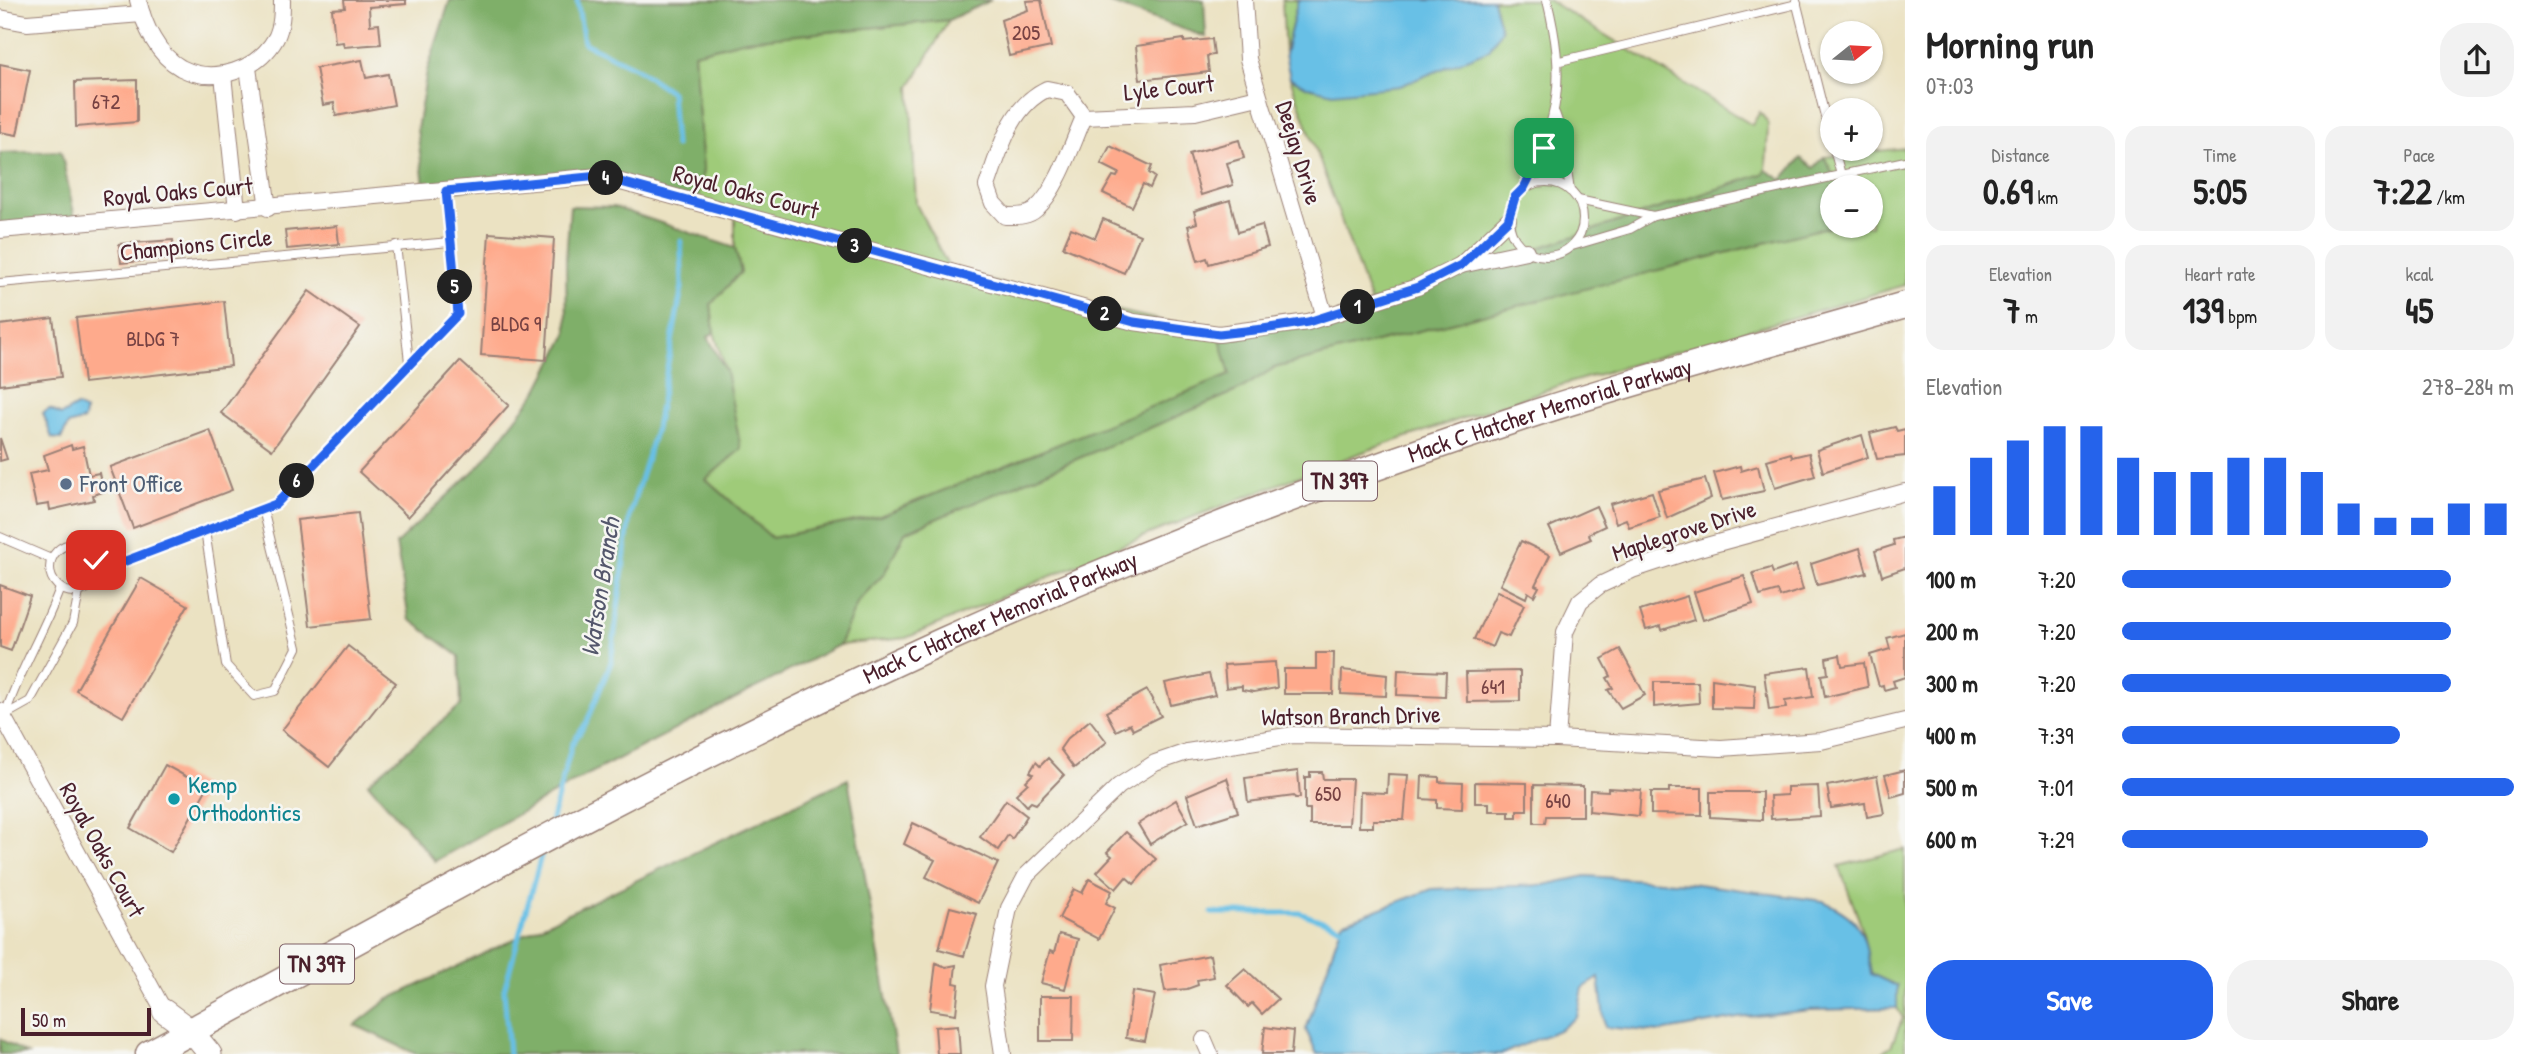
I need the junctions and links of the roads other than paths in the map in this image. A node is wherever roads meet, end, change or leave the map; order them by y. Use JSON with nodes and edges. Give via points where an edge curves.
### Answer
{"nodes":[{"id":1,"x":282,"y":0,"type":"edge"},
{"id":2,"x":1244,"y":0,"type":"edge"},
{"id":3,"x":1547,"y":0,"type":"edge"},
{"id":4,"x":1797,"y":2,"type":"edge"},
{"id":5,"x":140,"y":7,"type":"edge"},
{"id":6,"x":0,"y":18,"type":"edge"},
{"id":7,"x":1560,"y":61,"type":"junction"},
{"id":8,"x":248,"y":68,"type":"junction"},
{"id":9,"x":223,"y":75,"type":"junction"},
{"id":10,"x":1258,"y":97,"type":"junction"},
{"id":11,"x":1821,"y":98,"type":"edge"},
{"id":12,"x":1555,"y":113,"type":"junction"},
{"id":13,"x":1084,"y":117,"type":"junction"},
{"id":14,"x":1837,"y":161,"type":"edge"},
{"id":15,"x":1905,"y":161,"type":"edge"},
{"id":16,"x":1841,"y":175,"type":"joint"},
{"id":17,"x":1820,"y":180,"type":"edge"},
{"id":18,"x":1524,"y":188,"type":"junction"},
{"id":19,"x":446,"y":191,"type":"junction"},
{"id":20,"x":1570,"y":191,"type":"junction"},
{"id":21,"x":1578,"y":200,"type":"junction"},
{"id":22,"x":268,"y":208,"type":"junction"},
{"id":23,"x":237,"y":210,"type":"junction"},
{"id":24,"x":1653,"y":216,"type":"junction"},
{"id":25,"x":1508,"y":220,"type":"junction"},
{"id":26,"x":0,"y":230,"type":"edge"},
{"id":27,"x":450,"y":242,"type":"junction"},
{"id":28,"x":396,"y":245,"type":"junction"},
{"id":29,"x":1572,"y":246,"type":"junction"},
{"id":30,"x":1526,"y":251,"type":"junction"},
{"id":31,"x":1461,"y":265,"type":"junction"},
{"id":32,"x":0,"y":283,"type":"edge"},
{"id":33,"x":1905,"y":305,"type":"edge"},
{"id":34,"x":1325,"y":317,"type":"junction"},
{"id":35,"x":409,"y":362,"type":"junction"},
{"id":36,"x":1905,"y":492,"type":"edge"},
{"id":37,"x":263,"y":509,"type":"junction"},
{"id":38,"x":205,"y":531,"type":"junction"},
{"id":39,"x":0,"y":537,"type":"edge"},
{"id":40,"x":51,"y":559,"type":"junction"},
{"id":41,"x":98,"y":566,"type":"junction"},
{"id":42,"x":60,"y":588,"type":"junction"},
{"id":43,"x":79,"y":592,"type":"junction"},
{"id":44,"x":2,"y":713,"type":"edge"},
{"id":45,"x":1905,"y":721,"type":"edge"},
{"id":46,"x":1557,"y":739,"type":"junction"},
{"id":47,"x":164,"y":1011,"type":"joint"},
{"id":48,"x":171,"y":1045,"type":"edge"},
{"id":49,"x":210,"y":1054,"type":"edge"},
{"id":50,"x":1003,"y":1054,"type":"edge"}],
"edges":[{"from":1,"to":8,"type":"street","via":[[275,40]]},
{"from":2,"to":10,"type":"street","name":"Deejay Drive","via":[[1248,59]]},
{"from":3,"to":7,"type":"lane"},
{"from":4,"to":7,"type":"lane"},
{"from":4,"to":11,"type":"lane"},
{"from":5,"to":6,"type":"street","via":[[27,23]]},
{"from":5,"to":9,"type":"street","via":[[156,45],[180,68]]},
{"from":7,"to":12,"type":"lane"},
{"from":8,"to":9,"type":"street"},
{"from":8,"to":22,"type":"street"},
{"from":9,"to":23,"type":"street"},
{"from":10,"to":13,"type":"street","name":"Lyle Court","via":[[1195,112]]},
{"from":10,"to":34,"type":"street","name":"Deejay Drive"},
{"from":12,"to":18,"type":"lane"},
{"from":12,"to":20,"type":"lane","via":[[1562,130]]},
{"from":13,"to":13,"type":"street","via":[[1067,93],[1047,89],[1027,100],[1004,139],[987,186],[993,203],[1005,216],[1036,210],[1057,178]]},
{"from":14,"to":16,"type":"lane"},
{"from":15,"to":16,"type":"lane"},
{"from":17,"to":24,"type":"lane"},
{"from":18,"to":20,"type":"lane","via":[[1547,181]]},
{"from":18,"to":25,"type":"lane","via":[[1515,197]]},
{"from":19,"to":22,"type":"street","name":"Royal Oaks Court"},
{"from":19,"to":27,"type":"lane"},
{"from":19,"to":34,"type":"street","name":"Royal Oaks Court","via":[[599,176],[1134,322],[1219,334]]},
{"from":20,"to":21,"type":"lane"},
{"from":21,"to":24,"type":"lane"},
{"from":21,"to":29,"type":"lane","via":[[1583,224]]},
{"from":22,"to":23,"type":"street","name":"Royal Oaks Court"},
{"from":23,"to":26,"type":"street","name":"Royal Oaks Court"},
{"from":24,"to":29,"type":"lane","via":[[1630,229]]},
{"from":25,"to":30,"type":"lane"},
{"from":25,"to":31,"type":"street","name":"Royal Oaks Court"},
{"from":27,"to":28,"type":"lane","name":"Champions Circle"},
{"from":27,"to":35,"type":"lane","via":[[458,314]]},
{"from":28,"to":32,"type":"lane","name":"Champions Circle"},
{"from":28,"to":35,"type":"lane"},
{"from":29,"to":30,"type":"lane","via":[[1550,256]]},
{"from":30,"to":31,"type":"street","name":"Royal Oaks Court"},
{"from":31,"to":34,"type":"street","name":"Royal Oaks Court","via":[[1418,287]]},
{"from":33,"to":48,"type":"main road","name":"Mack C Hatcher Memorial Parkway","number":"TN 397","via":[[1526,416],[1210,530],[944,641],[650,783]]},
{"from":35,"to":37,"type":"lane","via":[[276,504]]},
{"from":36,"to":46,"type":"street","name":"Maplegrove Drive","via":[[1699,548],[1632,569],[1600,585],[1580,601],[1565,632]]},
{"from":37,"to":38,"type":"lane"},
{"from":37,"to":38,"type":"lane","via":[[297,648],[275,691],[254,696],[226,665]]},
{"from":38,"to":41,"type":"lane","via":[[123,562]]},
{"from":39,"to":40,"type":"lane"},
{"from":40,"to":41,"type":"lane","via":[[59,549],[77,544],[89,549]]},
{"from":40,"to":42,"type":"lane","via":[[50,575]]},
{"from":41,"to":43,"type":"lane","via":[[95,579]]},
{"from":42,"to":43,"type":"lane"},
{"from":42,"to":44,"type":"lane"},
{"from":43,"to":44,"type":"lane","via":[[73,623],[30,701]]},
{"from":44,"to":47,"type":"street","name":"Royal Oaks Court"},
{"from":45,"to":46,"type":"street","name":"Watson Branch Drive","via":[[1821,741],[1721,748]]},
{"from":46,"to":50,"type":"street","name":"Watson Branch Drive","via":[[1293,734],[1187,752],[1156,763],[1119,786],[1026,876],[1009,908],[993,986]]},
{"from":47,"to":48,"type":"main road"},
{"from":48,"to":49,"type":"main road"}]}
